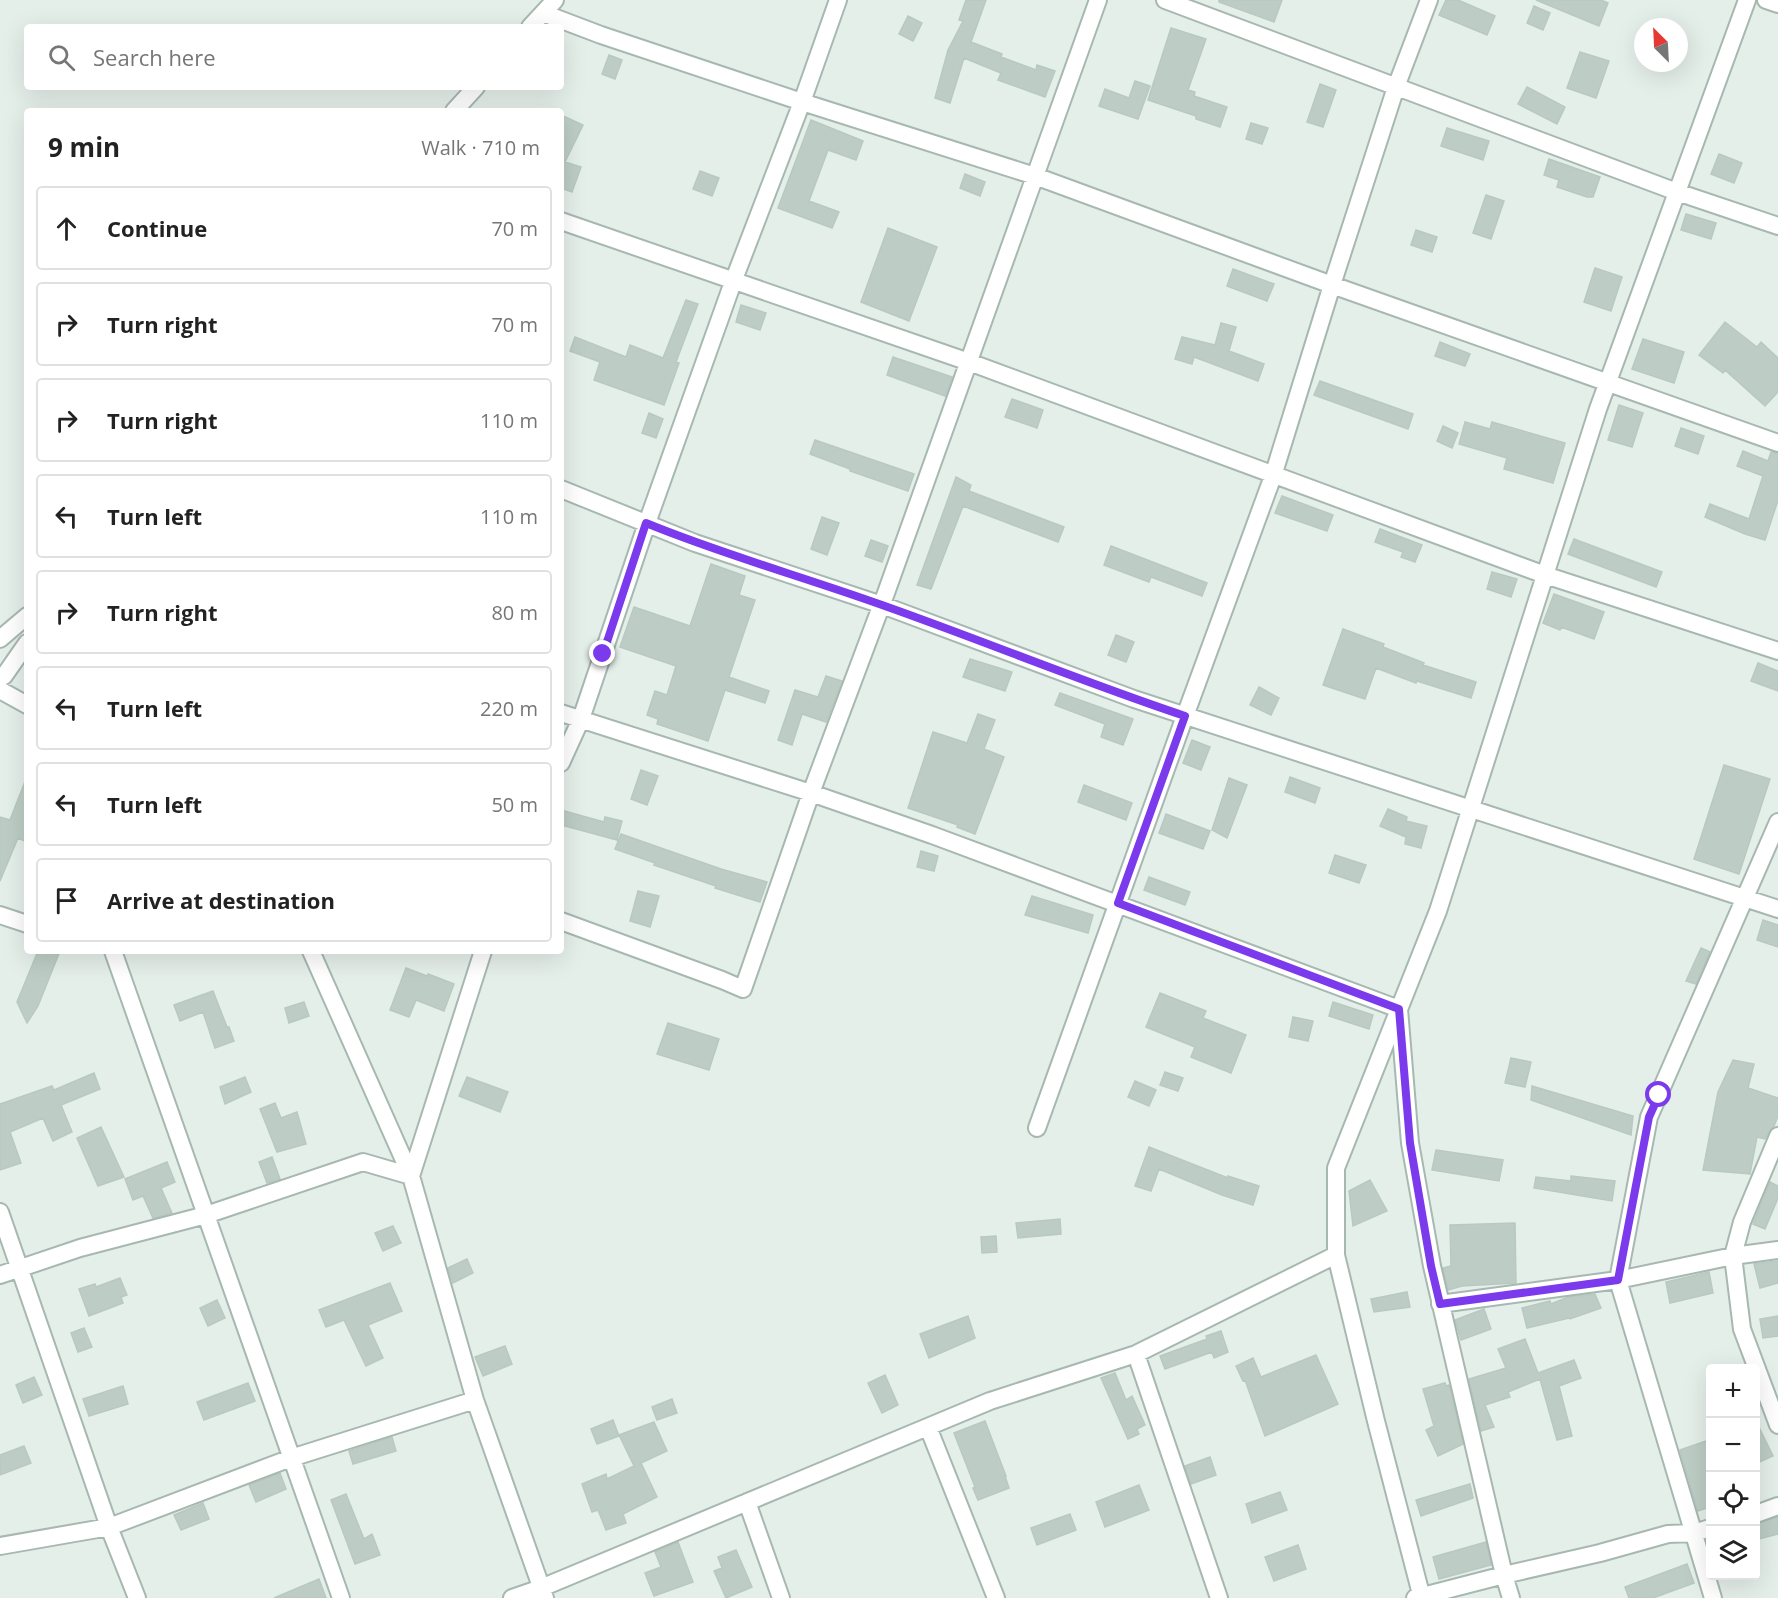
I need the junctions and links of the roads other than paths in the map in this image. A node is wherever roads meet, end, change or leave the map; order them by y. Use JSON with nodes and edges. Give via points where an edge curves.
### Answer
{"nodes":[{"id":1,"x":555,"y":0,"type":"edge"},
{"id":2,"x":838,"y":0,"type":"edge"},
{"id":3,"x":1098,"y":0,"type":"edge"},
{"id":4,"x":1165,"y":0,"type":"edge"},
{"id":5,"x":1429,"y":0,"type":"edge"},
{"id":6,"x":1747,"y":0,"type":"edge"},
{"id":7,"x":1766,"y":0,"type":"edge"},
{"id":8,"x":1778,"y":4,"type":"edge"},
{"id":9,"x":543,"y":13,"type":"junction"},
{"id":10,"x":533,"y":24,"type":"edge"},
{"id":11,"x":1396,"y":87,"type":"junction"},
{"id":12,"x":473,"y":90,"type":"edge"},
{"id":13,"x":802,"y":102,"type":"junction"},
{"id":14,"x":457,"y":108,"type":"edge"},
{"id":15,"x":1035,"y":176,"type":"junction"},
{"id":16,"x":1677,"y":192,"type":"junction"},
{"id":17,"x":564,"y":222,"type":"edge"},
{"id":18,"x":1778,"y":226,"type":"edge"},
{"id":19,"x":733,"y":282,"type":"junction"},
{"id":20,"x":1332,"y":285,"type":"junction"},
{"id":21,"x":969,"y":362,"type":"junction"},
{"id":22,"x":1607,"y":383,"type":"junction"},
{"id":23,"x":1778,"y":443,"type":"edge"},
{"id":24,"x":1273,"y":476,"type":"junction"},
{"id":25,"x":564,"y":490,"type":"edge"},
{"id":26,"x":646,"y":523,"type":"junction"},
{"id":27,"x":1545,"y":575,"type":"junction"},
{"id":28,"x":882,"y":604,"type":"junction"},
{"id":29,"x":24,"y":619,"type":"edge"},
{"id":30,"x":0,"y":639,"type":"edge"},
{"id":31,"x":24,"y":647,"type":"edge"},
{"id":32,"x":1778,"y":651,"type":"edge"},
{"id":33,"x":0,"y":677,"type":"edge"},
{"id":34,"x":0,"y":690,"type":"edge"},
{"id":35,"x":24,"y":703,"type":"edge"},
{"id":36,"x":564,"y":714,"type":"edge"},
{"id":37,"x":1185,"y":716,"type":"junction"},
{"id":38,"x":581,"y":719,"type":"junction"},
{"id":39,"x":564,"y":756,"type":"edge"},
{"id":40,"x":811,"y":792,"type":"junction"},
{"id":41,"x":1470,"y":810,"type":"junction"},
{"id":42,"x":1778,"y":822,"type":"edge"},
{"id":43,"x":1745,"y":900,"type":"junction"},
{"id":44,"x":1118,"y":903,"type":"junction"},
{"id":45,"x":1778,"y":909,"type":"edge"},
{"id":46,"x":0,"y":915,"type":"edge"},
{"id":47,"x":564,"y":922,"type":"edge"},
{"id":48,"x":24,"y":923,"type":"edge"},
{"id":49,"x":113,"y":954,"type":"edge"},
{"id":50,"x":312,"y":954,"type":"edge"},
{"id":51,"x":482,"y":954,"type":"edge"},
{"id":52,"x":1399,"y":1009,"type":"junction"},
{"id":53,"x":1037,"y":1128,"type":"dead end"},
{"id":54,"x":1778,"y":1136,"type":"edge"},
{"id":55,"x":411,"y":1176,"type":"junction"},
{"id":56,"x":0,"y":1212,"type":"edge"},
{"id":57,"x":206,"y":1215,"type":"junction"},
{"id":58,"x":1778,"y":1250,"type":"edge"},
{"id":59,"x":1336,"y":1255,"type":"junction"},
{"id":60,"x":1733,"y":1256,"type":"junction"},
{"id":61,"x":20,"y":1268,"type":"junction"},
{"id":62,"x":0,"y":1275,"type":"edge"},
{"id":63,"x":1618,"y":1280,"type":"junction"},
{"id":64,"x":1440,"y":1304,"type":"junction"},
{"id":65,"x":1136,"y":1354,"type":"junction"},
{"id":66,"x":475,"y":1400,"type":"junction"},
{"id":67,"x":1778,"y":1425,"type":"edge"},
{"id":68,"x":928,"y":1427,"type":"junction"},
{"id":69,"x":291,"y":1458,"type":"junction"},
{"id":70,"x":747,"y":1502,"type":"junction"},
{"id":71,"x":1778,"y":1506,"type":"edge"},
{"id":72,"x":1760,"y":1512,"type":"edge"},
{"id":73,"x":109,"y":1527,"type":"junction"},
{"id":74,"x":1702,"y":1530,"type":"edge"},
{"id":75,"x":0,"y":1546,"type":"edge"},
{"id":76,"x":1504,"y":1575,"type":"junction"},
{"id":77,"x":543,"y":1593,"type":"edge"},
{"id":78,"x":137,"y":1598,"type":"edge"},
{"id":79,"x":341,"y":1598,"type":"edge"},
{"id":80,"x":512,"y":1598,"type":"edge"},
{"id":81,"x":781,"y":1598,"type":"edge"},
{"id":82,"x":996,"y":1598,"type":"edge"},
{"id":83,"x":1219,"y":1598,"type":"edge"},
{"id":84,"x":1420,"y":1598,"type":"edge"},
{"id":85,"x":1511,"y":1598,"type":"edge"},
{"id":86,"x":1713,"y":1598,"type":"edge"}],
"edges":[{"from":1,"to":9,"type":"street"},
{"from":2,"to":13,"type":"street"},
{"from":3,"to":15,"type":"street"},
{"from":4,"to":11,"type":"street"},
{"from":5,"to":11,"type":"street"},
{"from":6,"to":16,"type":"street"},
{"from":7,"to":8,"type":"street"},
{"from":9,"to":10,"type":"street"},
{"from":9,"to":13,"type":"street"},
{"from":11,"to":16,"type":"street"},
{"from":11,"to":20,"type":"street"},
{"from":12,"to":14,"type":"street"},
{"from":13,"to":15,"type":"street"},
{"from":13,"to":19,"type":"street"},
{"from":15,"to":20,"type":"street"},
{"from":15,"to":21,"type":"street"},
{"from":16,"to":18,"type":"street"},
{"from":16,"to":22,"type":"street"},
{"from":17,"to":19,"type":"street"},
{"from":19,"to":21,"type":"street"},
{"from":19,"to":26,"type":"street"},
{"from":20,"to":22,"type":"street"},
{"from":20,"to":24,"type":"street"},
{"from":21,"to":24,"type":"street"},
{"from":21,"to":28,"type":"street"},
{"from":22,"to":23,"type":"street"},
{"from":22,"to":27,"type":"street"},
{"from":24,"to":27,"type":"street"},
{"from":24,"to":37,"type":"street"},
{"from":25,"to":26,"type":"street"},
{"from":26,"to":28,"type":"street","via":[[695,543]]},
{"from":26,"to":38,"type":"street"},
{"from":27,"to":32,"type":"street"},
{"from":27,"to":41,"type":"street"},
{"from":28,"to":37,"type":"street"},
{"from":28,"to":40,"type":"street"},
{"from":29,"to":30,"type":"street"},
{"from":31,"to":33,"type":"street"},
{"from":34,"to":35,"type":"street"},
{"from":36,"to":38,"type":"street"},
{"from":37,"to":41,"type":"street"},
{"from":37,"to":44,"type":"street"},
{"from":38,"to":39,"type":"street"},
{"from":38,"to":40,"type":"street"},
{"from":40,"to":44,"type":"street"},
{"from":40,"to":47,"type":"street","via":[[743,989]]},
{"from":41,"to":43,"type":"street"},
{"from":41,"to":52,"type":"street","via":[[1438,910]]},
{"from":42,"to":43,"type":"street"},
{"from":43,"to":45,"type":"street"},
{"from":43,"to":63,"type":"street","via":[[1649,1117]]},
{"from":44,"to":52,"type":"street"},
{"from":44,"to":53,"type":"street"},
{"from":46,"to":48,"type":"street"},
{"from":49,"to":57,"type":"street"},
{"from":50,"to":55,"type":"street"},
{"from":51,"to":55,"type":"street"},
{"from":52,"to":59,"type":"street","via":[[1336,1168]]},
{"from":52,"to":64,"type":"street","via":[[1410,1143]]},
{"from":54,"to":60,"type":"street","via":[[1742,1222]]},
{"from":55,"to":57,"type":"street","via":[[363,1162]]},
{"from":55,"to":66,"type":"street"},
{"from":56,"to":61,"type":"street"},
{"from":57,"to":61,"type":"street"},
{"from":57,"to":69,"type":"street"},
{"from":58,"to":60,"type":"street"},
{"from":59,"to":65,"type":"street"},
{"from":59,"to":84,"type":"street"},
{"from":60,"to":63,"type":"street"},
{"from":60,"to":67,"type":"street","via":[[1742,1329]]},
{"from":61,"to":62,"type":"street"},
{"from":61,"to":73,"type":"street"},
{"from":63,"to":64,"type":"street"},
{"from":63,"to":74,"type":"street"},
{"from":64,"to":76,"type":"street"},
{"from":65,"to":68,"type":"street","via":[[990,1401]]},
{"from":65,"to":83,"type":"street"},
{"from":66,"to":69,"type":"street"},
{"from":66,"to":77,"type":"street"},
{"from":68,"to":70,"type":"street"},
{"from":68,"to":82,"type":"street"},
{"from":69,"to":73,"type":"street"},
{"from":69,"to":79,"type":"street"},
{"from":70,"to":77,"type":"street"},
{"from":70,"to":81,"type":"street"},
{"from":71,"to":72,"type":"street"},
{"from":73,"to":75,"type":"street"},
{"from":73,"to":78,"type":"street"},
{"from":74,"to":76,"type":"street","via":[[1668,1534]]},
{"from":74,"to":86,"type":"street"},
{"from":76,"to":84,"type":"street"},
{"from":76,"to":85,"type":"street"},
{"from":77,"to":80,"type":"street"}]}
